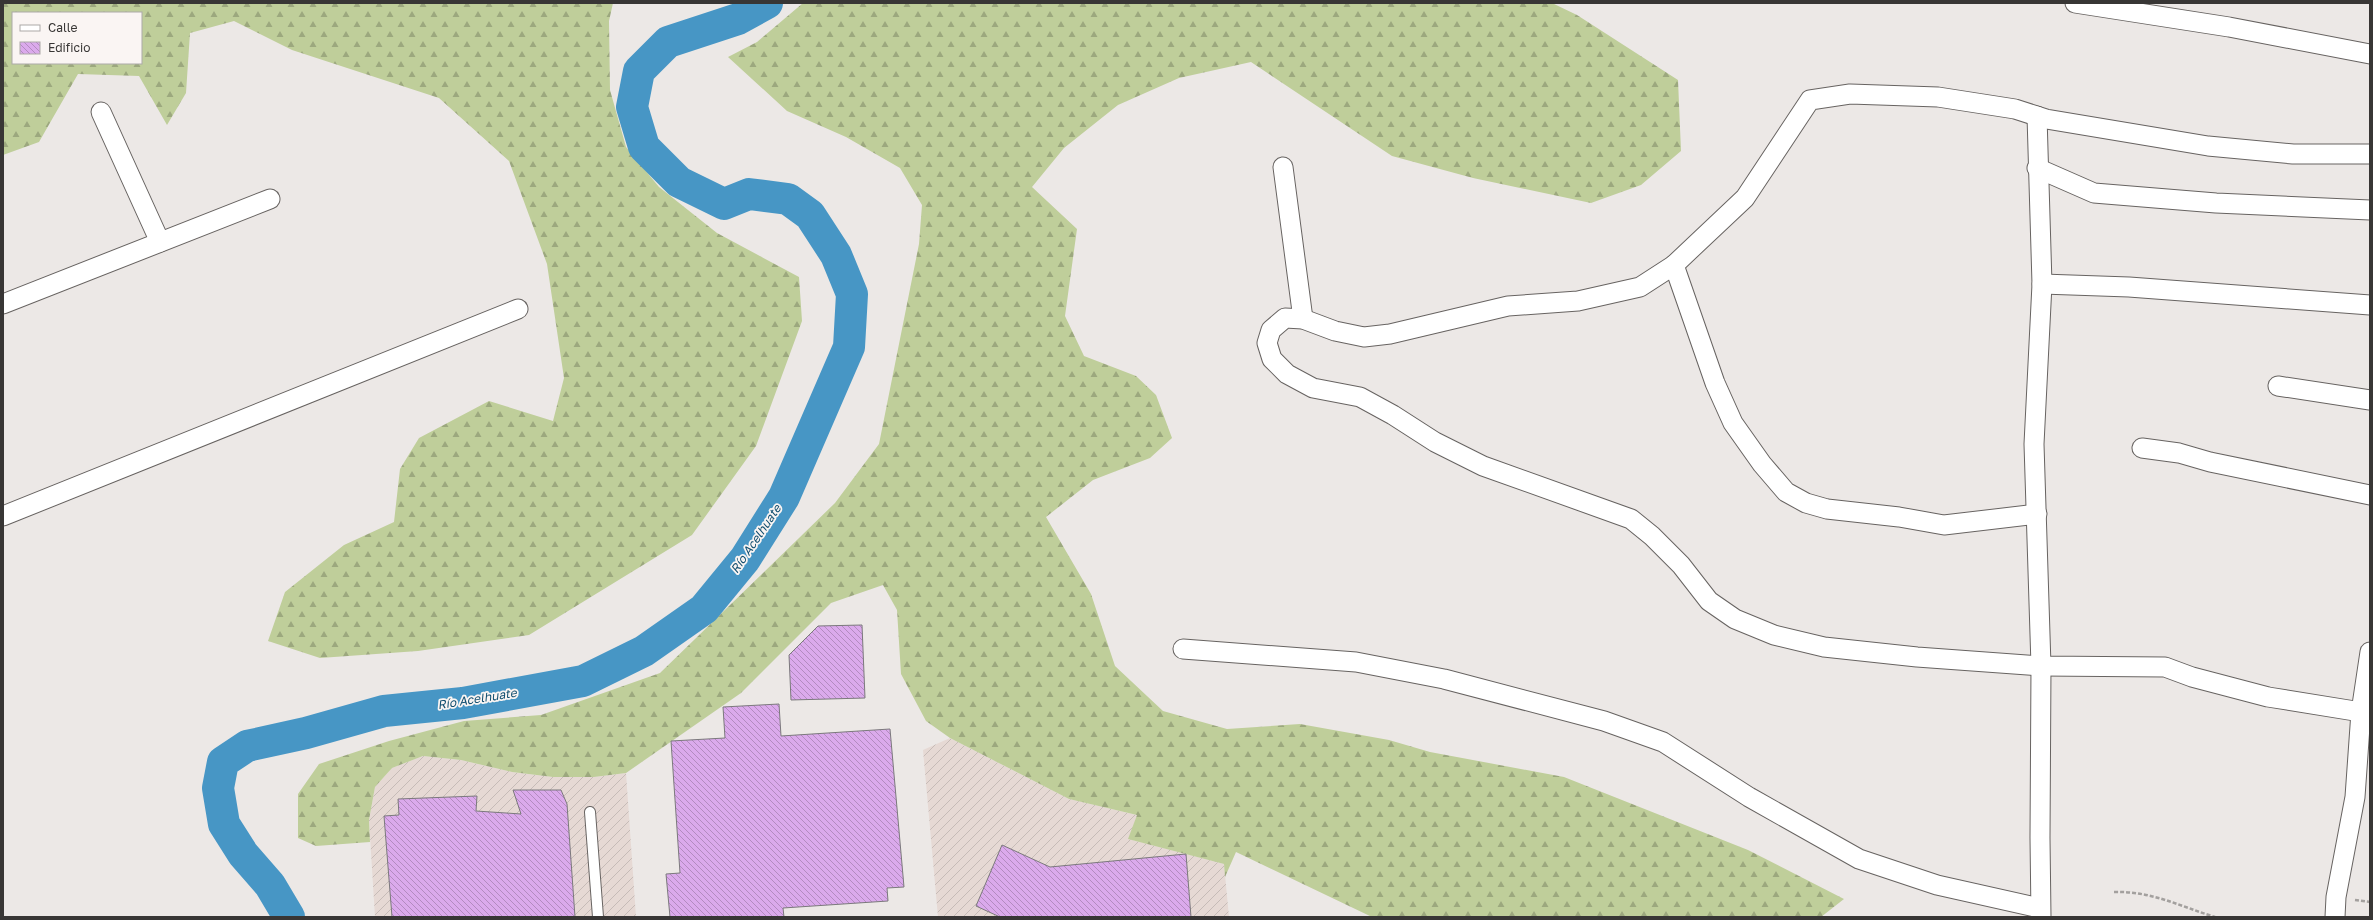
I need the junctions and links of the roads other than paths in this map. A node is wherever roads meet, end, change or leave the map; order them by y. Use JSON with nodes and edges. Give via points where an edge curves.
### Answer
{"nodes":[{"id":1,"x":2074,"y":3,"type":"edge"},
{"id":2,"x":2370,"y":54,"type":"edge"},
{"id":3,"x":101,"y":112,"type":"dead end"},
{"id":4,"x":2037,"y":116,"type":"junction"},
{"id":5,"x":2370,"y":154,"type":"edge"},
{"id":6,"x":1283,"y":167,"type":"dead end"},
{"id":7,"x":2037,"y":168,"type":"junction"},
{"id":8,"x":270,"y":199,"type":"dead end"},
{"id":9,"x":2370,"y":210,"type":"edge"},
{"id":10,"x":160,"y":242,"type":"junction"},
{"id":11,"x":1674,"y":265,"type":"junction"},
{"id":12,"x":2042,"y":284,"type":"junction"},
{"id":13,"x":3,"y":304,"type":"edge"},
{"id":14,"x":2370,"y":305,"type":"edge"},
{"id":15,"x":518,"y":309,"type":"dead end"},
{"id":16,"x":1303,"y":319,"type":"junction"},
{"id":17,"x":2278,"y":386,"type":"dead end"},
{"id":18,"x":2370,"y":400,"type":"edge"},
{"id":19,"x":2142,"y":448,"type":"dead end"},
{"id":20,"x":2370,"y":495,"type":"edge"},
{"id":21,"x":2037,"y":514,"type":"junction"},
{"id":22,"x":3,"y":516,"type":"edge"},
{"id":23,"x":1183,"y":649,"type":"dead end"},
{"id":24,"x":2370,"y":652,"type":"edge"},
{"id":25,"x":2041,"y":666,"type":"junction"},
{"id":26,"x":2361,"y":712,"type":"junction"},
{"id":27,"x":2364,"y":744,"type":"edge"},
{"id":28,"x":590,"y":812,"type":"dead end"},
{"id":29,"x":2041,"y":913,"type":"edge"},
{"id":30,"x":598,"y":917,"type":"edge"},
{"id":31,"x":2335,"y":917,"type":"edge"}],
"edges":[{"from":1,"to":2,"type":"street"},
{"from":3,"to":10,"type":"street"},
{"from":4,"to":5,"type":"street","via":[[2139,136],[2208,146],[2293,154]]},
{"from":4,"to":7,"type":"street"},
{"from":4,"to":11,"type":"street","via":[[2015,108],[1938,97],[1850,94],[1810,100],[1745,198]]},
{"from":6,"to":16,"type":"street"},
{"from":7,"to":9,"type":"street","via":[[2094,193],[2216,203]]},
{"from":7,"to":12,"type":"street"},
{"from":8,"to":10,"type":"street"},
{"from":10,"to":13,"type":"street"},
{"from":11,"to":16,"type":"street","via":[[1640,287],[1578,301],[1508,306],[1390,334],[1364,337],[1335,331]]},
{"from":11,"to":21,"type":"street","via":[[1715,383],[1733,423],[1786,492],[1806,503],[1827,509],[1944,525]]},
{"from":12,"to":14,"type":"street","via":[[2129,287]]},
{"from":12,"to":21,"type":"street","via":[[2034,444]]},
{"from":15,"to":22,"type":"street"},
{"from":16,"to":25,"type":"street","via":[[1285,318],[1271,330],[1267,343],[1272,359],[1287,374],[1313,388],[1360,397],[1435,442],[1483,466],[1631,519],[1681,565],[1709,601],[1736,619],[1774,635],[1824,647]]},
{"from":17,"to":18,"type":"street"},
{"from":19,"to":20,"type":"street","via":[[2179,453],[2210,462]]},
{"from":21,"to":25,"type":"street"},
{"from":23,"to":29,"type":"street","via":[[1356,662],[1444,679],[1604,721],[1663,742],[1749,797],[1859,859],[1936,885]]},
{"from":24,"to":26,"type":"street"},
{"from":25,"to":26,"type":"street","via":[[2165,667],[2268,698]]},
{"from":25,"to":29,"type":"street"},
{"from":26,"to":27,"type":"street"},
{"from":27,"to":31,"type":"street","via":[[2336,897]]},
{"from":28,"to":30,"type":"lane"}]}
